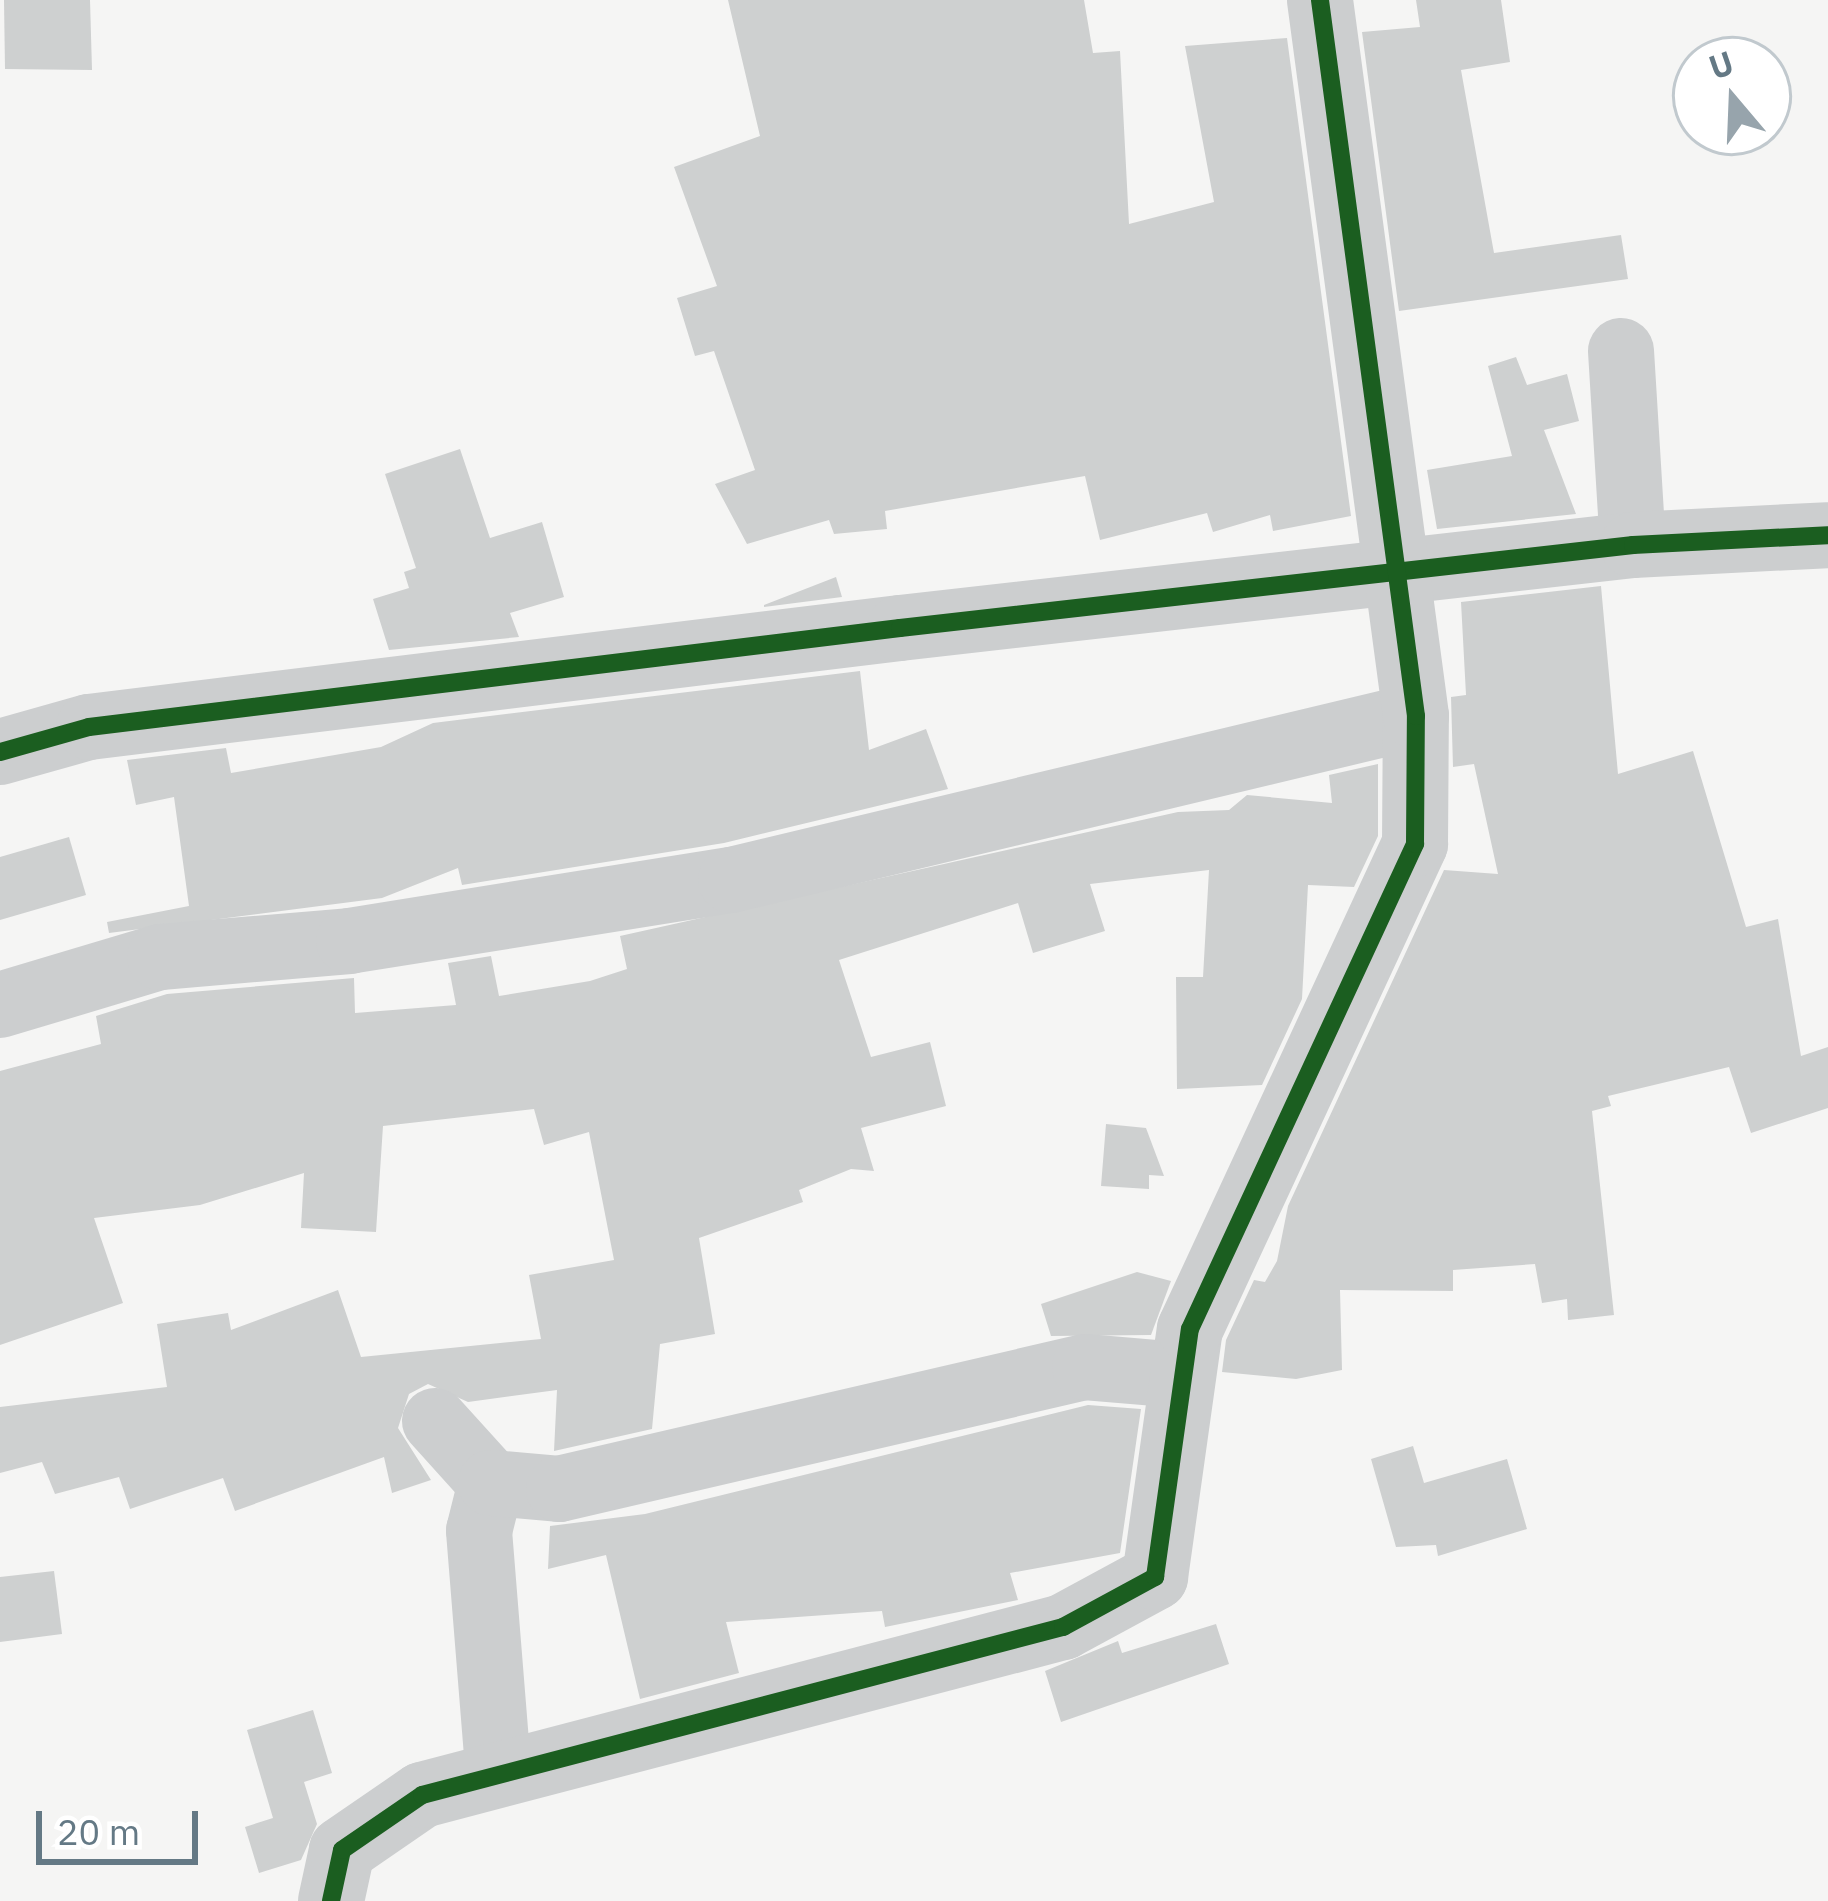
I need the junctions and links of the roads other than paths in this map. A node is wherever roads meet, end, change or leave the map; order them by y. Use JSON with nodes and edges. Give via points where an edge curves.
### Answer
{"nodes":[{"id":1,"x":1320,"y":0,"type":"edge"},
{"id":2,"x":1621,"y":351,"type":"dead end"},
{"id":3,"x":1828,"y":535,"type":"edge"},
{"id":4,"x":1633,"y":544,"type":"junction"},
{"id":5,"x":1394,"y":572,"type":"junction"},
{"id":6,"x":1416,"y":716,"type":"junction"},
{"id":7,"x":0,"y":752,"type":"edge"},
{"id":8,"x":0,"y":1005,"type":"edge"},
{"id":9,"x":1178,"y":1375,"type":"junction"},
{"id":10,"x":435,"y":1421,"type":"dead end"},
{"id":11,"x":491,"y":1483,"type":"junction"},
{"id":12,"x":498,"y":1767,"type":"junction"},
{"id":13,"x":332,"y":1901,"type":"edge"}],
"edges":[{"from":1,"to":5,"type":"street"},
{"from":2,"to":4,"type":"street"},
{"from":3,"to":4,"type":"street"},
{"from":4,"to":5,"type":"street"},
{"from":5,"to":6,"type":"street"},
{"from":5,"to":7,"type":"street","via":[[89,727]]},
{"from":6,"to":8,"type":"street","via":[[731,880],[349,940],[160,957]]},
{"from":6,"to":9,"type":"street","via":[[1414,844],[1397,898],[1224,1238]]},
{"from":9,"to":11,"type":"street","via":[[1085,1367],[547,1491]]},
{"from":9,"to":12,"type":"street","via":[[1164,1547],[1155,1576],[1118,1605]]},
{"from":10,"to":11,"type":"street"},
{"from":11,"to":12,"type":"street","via":[[479,1531]]},
{"from":12,"to":13,"type":"street","via":[[422,1795],[342,1850]]}]}
